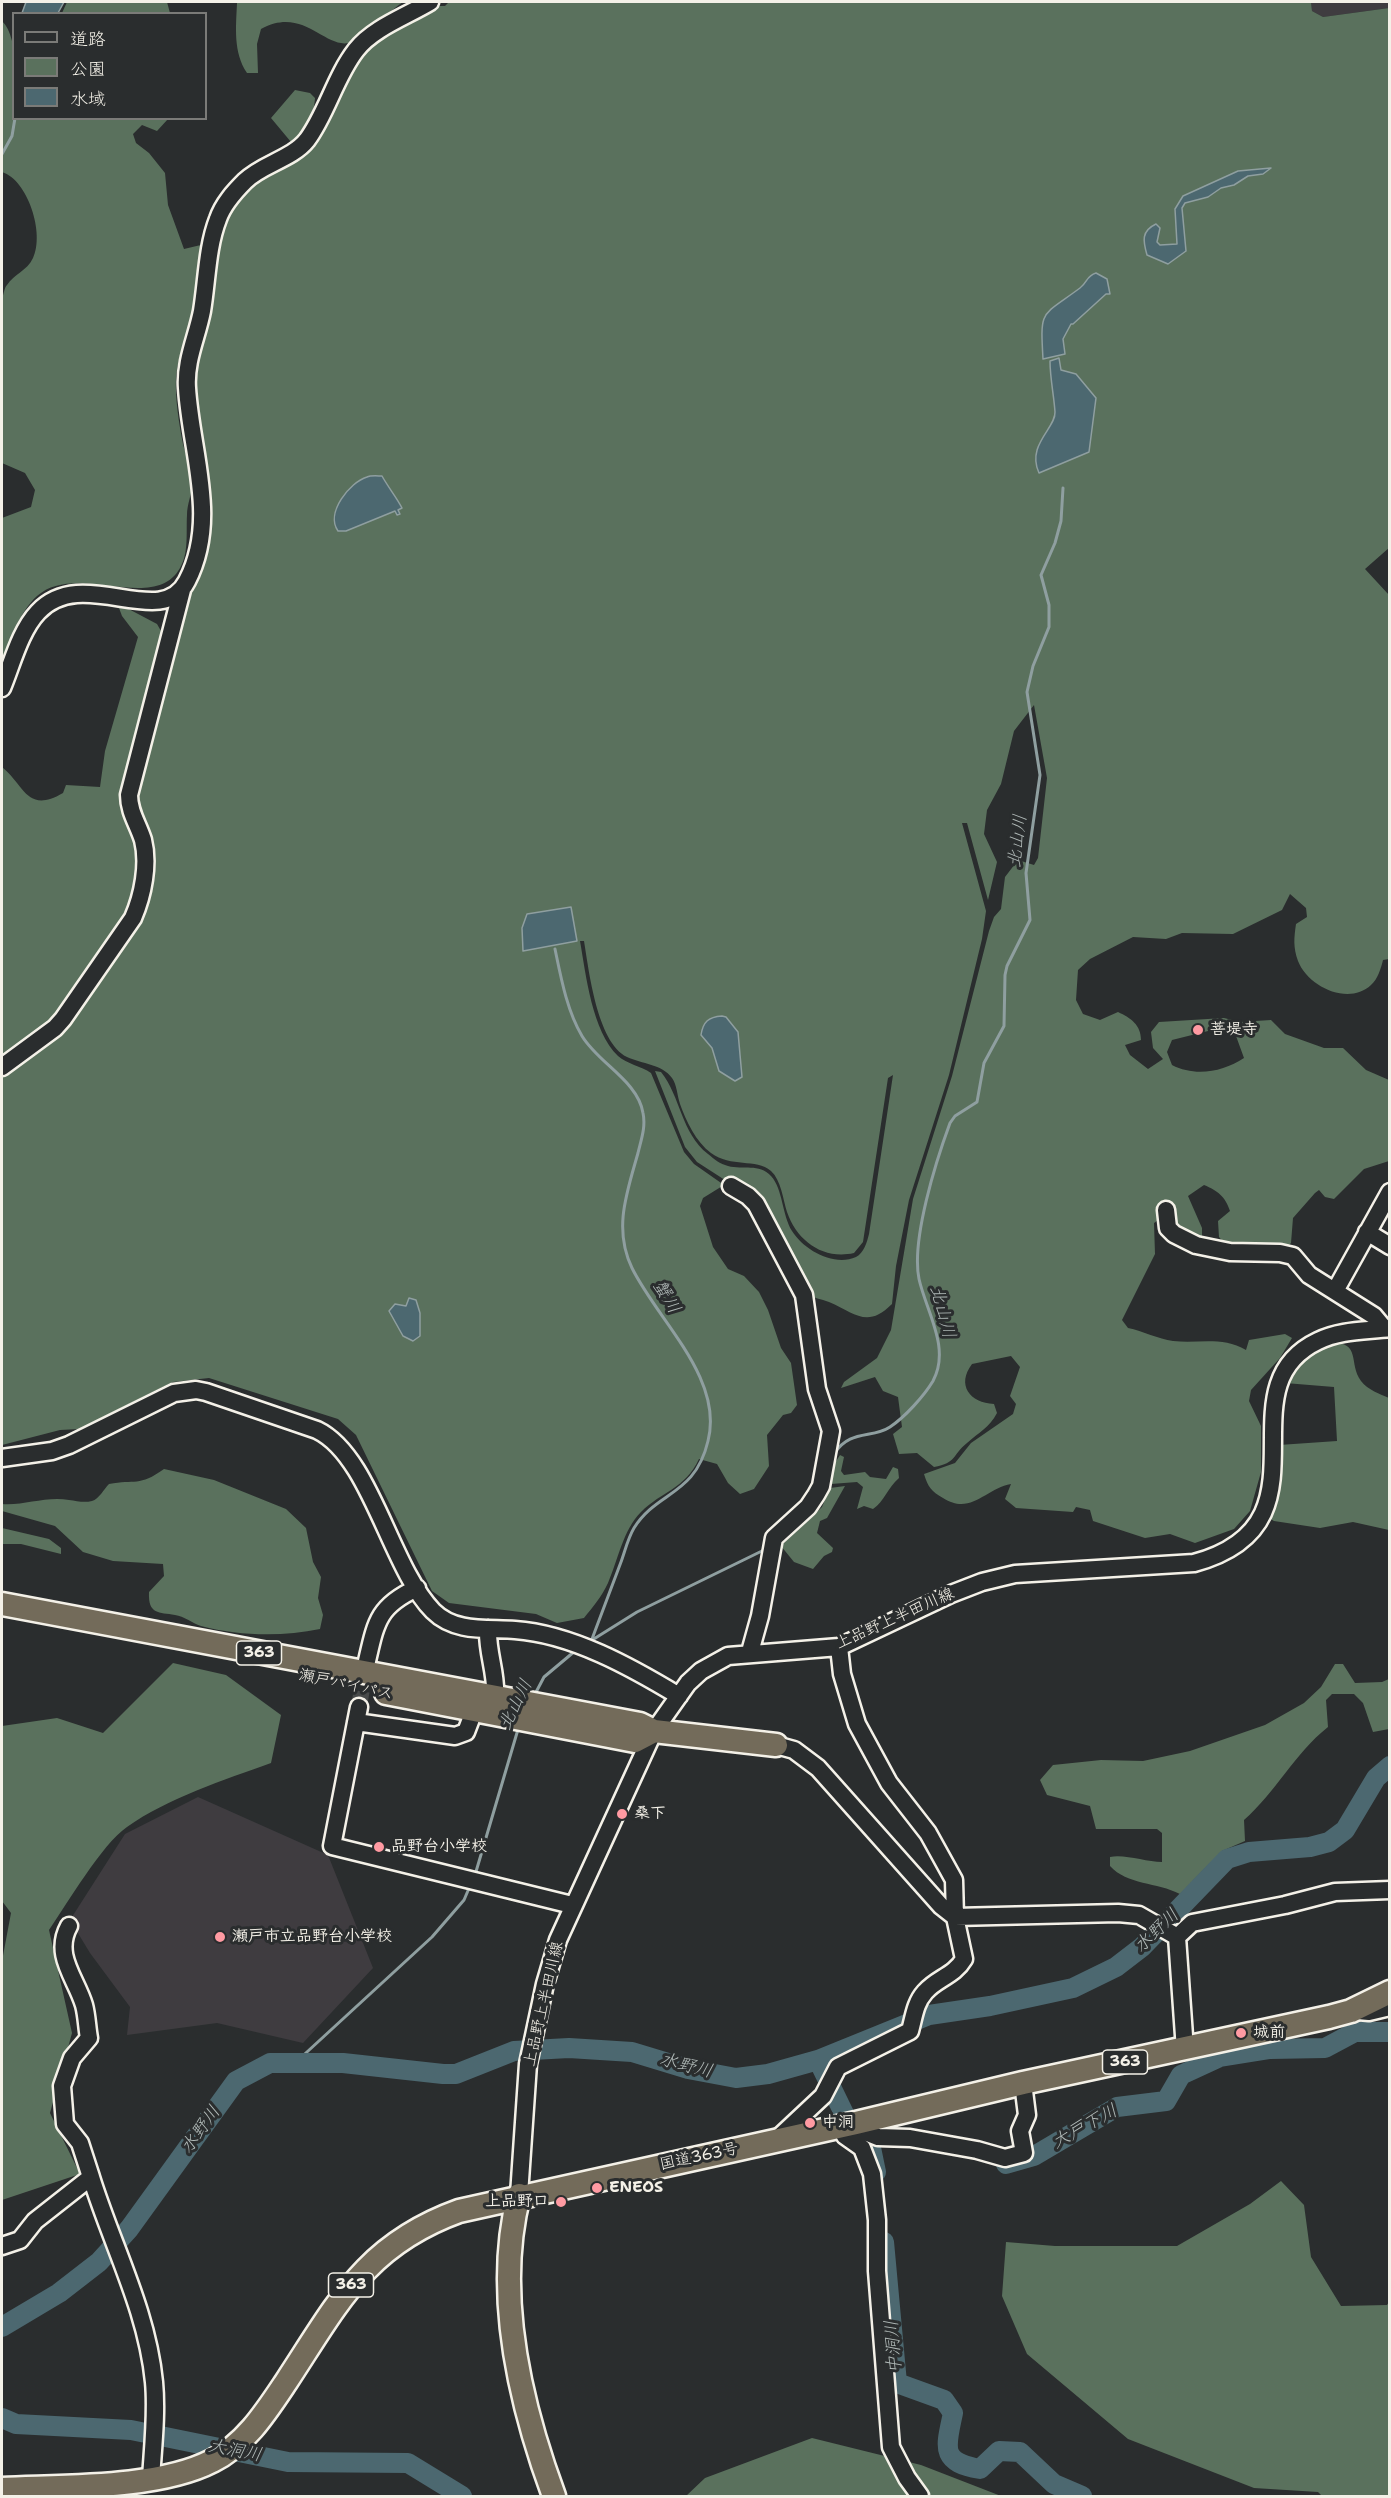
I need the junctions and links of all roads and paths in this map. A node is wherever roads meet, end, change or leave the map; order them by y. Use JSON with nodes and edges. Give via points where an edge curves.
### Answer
{"nodes":[{"id":1,"x":430,"y":2,"type":"edge"},
{"id":2,"x":182,"y":590,"type":"junction"},
{"id":3,"x":2,"y":688,"type":"edge"},
{"id":4,"x":2,"y":1067,"type":"edge"},
{"id":5,"x":731,"y":1186,"type":"dead end"},
{"id":6,"x":1389,"y":1192,"type":"edge"},
{"id":7,"x":1166,"y":1210,"type":"dead end"},
{"id":8,"x":1367,"y":1232,"type":"junction"},
{"id":9,"x":1389,"y":1246,"type":"edge"},
{"id":10,"x":1335,"y":1291,"type":"junction"},
{"id":11,"x":1387,"y":1328,"type":"edge"},
{"id":12,"x":2,"y":1458,"type":"edge"},
{"id":13,"x":417,"y":1588,"type":"junction"},
{"id":14,"x":2,"y":1604,"type":"edge"},
{"id":15,"x":2,"y":1620,"type":"edge"},
{"id":16,"x":488,"y":1629,"type":"junction"},
{"id":17,"x":839,"y":1647,"type":"junction"},
{"id":18,"x":750,"y":1652,"type":"junction"},
{"id":19,"x":367,"y":1660,"type":"tunnel mouth"},
{"id":20,"x":679,"y":1695,"type":"junction"},
{"id":21,"x":506,"y":1705,"type":"junction"},
{"id":22,"x":474,"y":1711,"type":"junction"},
{"id":23,"x":654,"y":1731,"type":"junction"},
{"id":24,"x":776,"y":1745,"type":"joint"},
{"id":25,"x":1389,"y":1890,"type":"edge"},
{"id":26,"x":572,"y":1905,"type":"junction"},
{"id":27,"x":955,"y":1917,"type":"junction"},
{"id":28,"x":69,"y":1926,"type":"dead end"},
{"id":29,"x":1175,"y":1936,"type":"junction"},
{"id":30,"x":1389,"y":1992,"type":"edge"},
{"id":31,"x":1389,"y":2007,"type":"edge"},
{"id":32,"x":1351,"y":2011,"type":"junction"},
{"id":33,"x":1185,"y":2050,"type":"junction"},
{"id":34,"x":1023,"y":2083,"type":"junction"},
{"id":35,"x":848,"y":2125,"type":"junction"},
{"id":36,"x":774,"y":2141,"type":"junction"},
{"id":37,"x":91,"y":2177,"type":"junction"},
{"id":38,"x":519,"y":2195,"type":"junction"},
{"id":39,"x":2,"y":2246,"type":"edge"},
{"id":40,"x":151,"y":2478,"type":"junction"},
{"id":41,"x":2,"y":2489,"type":"edge"},
{"id":42,"x":118,"y":2490,"type":"edge"},
{"id":43,"x":554,"y":2496,"type":"edge"},
{"id":44,"x":568,"y":2496,"type":"edge"},
{"id":45,"x":920,"y":2496,"type":"edge"}],
"edges":[{"from":1,"to":2,"type":"street","via":[[356,50],[306,141],[247,179],[217,219],[188,370],[188,401],[203,500],[196,553]]},
{"from":2,"to":3,"type":"street","via":[[157,601],[83,592],[49,603],[28,628]]},
{"from":2,"to":4,"type":"street","via":[[129,795],[129,808],[145,855],[140,903],[63,1019]]},
{"from":5,"to":18,"type":"street","via":[[756,1204],[804,1295],[813,1368],[831,1431],[821,1486],[808,1507],[773,1545]]},
{"from":6,"to":8,"type":"street"},
{"from":7,"to":10,"type":"street","via":[[1168,1228],[1180,1239],[1230,1252],[1288,1254],[1309,1275]]},
{"from":8,"to":9,"type":"street"},
{"from":8,"to":10,"type":"street"},
{"from":10,"to":11,"type":"street"},
{"from":11,"to":17,"type":"street","name":"上品野上半田川線","via":[[1331,1335],[1306,1347],[1290,1362],[1276,1390],[1269,1503],[1256,1525],[1232,1548],[1194,1563],[1015,1574],[982,1582]]},
{"from":12,"to":13,"type":"street","via":[[52,1450],[174,1393],[206,1392],[317,1430],[337,1443]]},
{"from":13,"to":16,"type":"street","via":[[432,1610],[450,1623]]},
{"from":13,"to":19,"type":"street","via":[[394,1600],[379,1616]]},
{"from":14,"to":21,"type":"highway","name":"瀬戸バイパス","number":"363"},
{"from":15,"to":22,"type":"highway","name":"瀬戸バイパス","number":"363"},
{"from":16,"to":20,"type":"street","via":[[534,1633],[569,1642]]},
{"from":16,"to":21,"type":"street","via":[[496,1683]]},
{"from":17,"to":18,"type":"street","name":"上品野上半田川線"},
{"from":17,"to":27,"type":"street","via":[[842,1674],[857,1724],[889,1783],[928,1833],[954,1880]]},
{"from":18,"to":20,"type":"street","name":"上品野上半田川線","via":[[712,1664]]},
{"from":20,"to":23,"type":"street","name":"上品野上半田川線"},
{"from":21,"to":22,"type":"highway","name":"瀬戸バイパス","number":"363"},
{"from":21,"to":23,"type":"highway","name":"瀬戸バイパス","number":"363","via":[[538,1714],[640,1724]]},
{"from":22,"to":26,"type":"street","via":[[466,1732],[455,1736],[358,1714],[332,1846]]},
{"from":23,"to":24,"type":"highway","name":"瀬戸バイパス","number":"363"},
{"from":23,"to":26,"type":"street","name":"上品野上半田川線"},
{"from":24,"to":27,"type":"street","via":[[794,1750],[819,1768]]},
{"from":25,"to":29,"type":"street","via":[[1335,1892],[1192,1923]]},
{"from":26,"to":38,"type":"street","name":"上品野上半田川線","via":[[558,1940],[528,2064]]},
{"from":27,"to":29,"type":"street","via":[[1118,1913],[1139,1915]]},
{"from":27,"to":36,"type":"street","via":[[964,1959],[957,1970],[926,1990],[917,2004],[910,2031],[838,2067],[822,2096]]},
{"from":28,"to":37,"type":"street","via":[[62,1939],[67,1966],[84,2006],[89,2038],[72,2058],[62,2085],[65,2124],[81,2143]]},
{"from":29,"to":33,"type":"street"},
{"from":30,"to":32,"type":"highway","name":"国道363号","number":"363"},
{"from":31,"to":32,"type":"street"},
{"from":32,"to":33,"type":"highway","name":"国道363号","number":"363"},
{"from":33,"to":34,"type":"highway","name":"国道363号","number":"363"},
{"from":34,"to":35,"type":"highway","name":"国道363号","number":"363"},
{"from":34,"to":35,"type":"street","via":[[1027,2115],[1020,2131],[1024,2153],[1005,2158],[910,2138],[878,2137]]},
{"from":35,"to":36,"type":"highway","name":"国道363号","number":"363"},
{"from":35,"to":45,"type":"street","via":[[845,2136],[862,2148],[872,2174],[891,2447]]},
{"from":36,"to":38,"type":"highway","name":"国道363号","number":"363"},
{"from":37,"to":39,"type":"street","via":[[35,2221],[20,2240]]},
{"from":37,"to":40,"type":"street","via":[[146,2339],[154,2383]]},
{"from":38,"to":40,"type":"highway","name":"国道363号","number":"363","via":[[434,2220],[387,2248],[350,2286],[271,2404],[237,2444],[213,2461]]},
{"from":38,"to":43,"type":"highway","via":[[511,2246],[515,2345],[529,2413]]},
{"from":38,"to":44,"type":"highway","via":[[524,2295],[534,2373]]},
{"from":40,"to":42,"type":"highway","name":"国道363号","number":"363"},
{"from":41,"to":42,"type":"highway","name":"国道363号","number":"363"}]}
